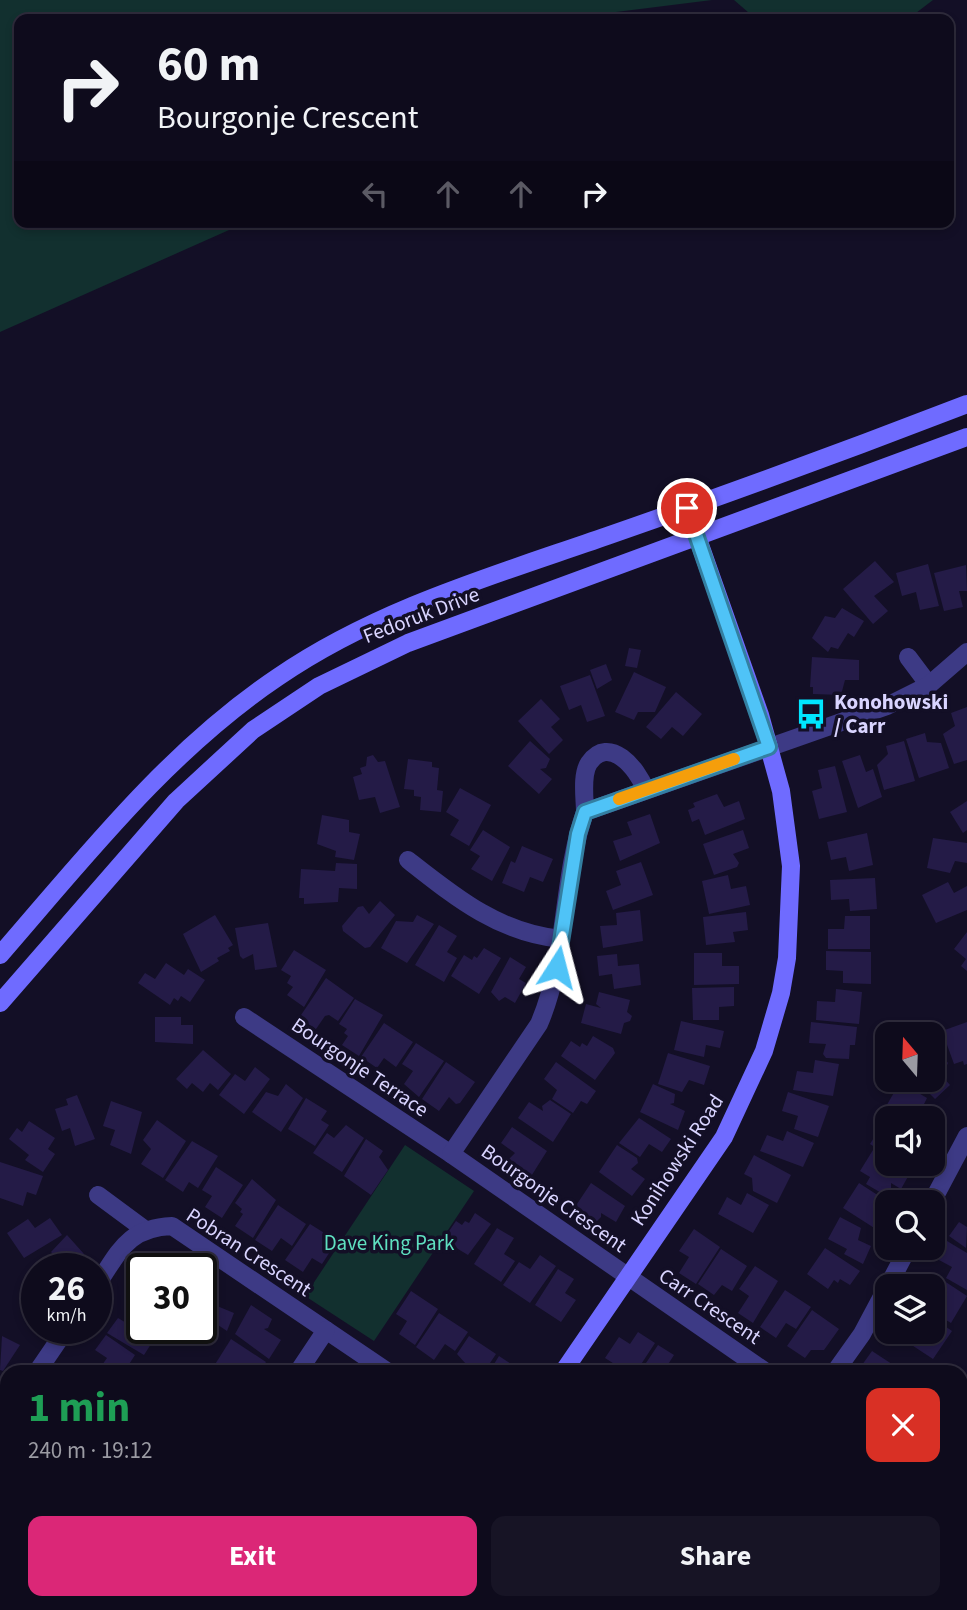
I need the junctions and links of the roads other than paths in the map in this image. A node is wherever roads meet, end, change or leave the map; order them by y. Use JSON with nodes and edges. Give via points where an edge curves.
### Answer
{"nodes":[{"id":1,"x":967,"y":404,"type":"edge"},
{"id":2,"x":967,"y":437,"type":"edge"},
{"id":3,"x":687,"y":508,"type":"junction"},
{"id":4,"x":698,"y":537,"type":"junction"},
{"id":5,"x":967,"y":652,"type":"edge"},
{"id":6,"x":908,"y":657,"type":"dead end"},
{"id":7,"x":929,"y":685,"type":"junction"},
{"id":8,"x":769,"y":747,"type":"junction"},
{"id":9,"x":645,"y":789,"type":"junction"},
{"id":10,"x":585,"y":812,"type":"junction"},
{"id":11,"x":408,"y":860,"type":"dead end"},
{"id":12,"x":561,"y":939,"type":"junction"},
{"id":13,"x":0,"y":955,"type":"edge"},
{"id":14,"x":0,"y":1003,"type":"edge"},
{"id":15,"x":244,"y":1017,"type":"dead end"},
{"id":16,"x":967,"y":1136,"type":"edge"},
{"id":17,"x":451,"y":1154,"type":"junction"},
{"id":18,"x":938,"y":1190,"type":"edge"},
{"id":19,"x":98,"y":1195,"type":"dead end"},
{"id":20,"x":145,"y":1229,"type":"junction"},
{"id":21,"x":112,"y":1264,"type":"edge"},
{"id":22,"x":628,"y":1278,"type":"junction"},
{"id":23,"x":875,"y":1310,"type":"edge"},
{"id":24,"x":326,"y":1330,"type":"junction"},
{"id":25,"x":56,"y":1344,"type":"edge"},
{"id":26,"x":42,"y":1365,"type":"edge"},
{"id":27,"x":303,"y":1365,"type":"edge"},
{"id":28,"x":378,"y":1365,"type":"edge"},
{"id":29,"x":568,"y":1365,"type":"edge"},
{"id":30,"x":756,"y":1365,"type":"edge"},
{"id":31,"x":840,"y":1365,"type":"edge"}],
"edges":[{"from":1,"to":3,"type":"main road","name":"Fedoruk Drive"},
{"from":2,"to":4,"type":"main road","name":"Fedoruk Drive"},
{"from":3,"to":4,"type":"main road","name":"Konihowski Road"},
{"from":3,"to":13,"type":"main road","name":"Fedoruk Drive","via":[[430,598],[328,644],[276,678],[183,751]]},
{"from":4,"to":8,"type":"main road","name":"Konihowski Road"},
{"from":4,"to":14,"type":"main road","name":"Fedoruk Drive","via":[[408,643],[361,663],[282,709],[176,802]]},
{"from":5,"to":7,"type":"street"},
{"from":6,"to":7,"type":"street"},
{"from":7,"to":8,"type":"street","via":[[887,706]]},
{"from":8,"to":9,"type":"street"},
{"from":8,"to":22,"type":"main road","name":"Konihowski Road","via":[[789,830],[792,894],[787,958],[774,1023],[724,1137]]},
{"from":9,"to":10,"type":"street"},
{"from":9,"to":10,"type":"street","name":"Bourgonje Crescent","via":[[640,776],[622,757],[608,752],[597,756],[585,775]]},
{"from":10,"to":12,"type":"street","name":"Bourgonje Crescent"},
{"from":11,"to":12,"type":"street","via":[[482,915]]},
{"from":12,"to":17,"type":"street","name":"Bourgonje Crescent","via":[[553,988],[538,1024]]},
{"from":15,"to":17,"type":"street","name":"Bourgonje Terrace"},
{"from":16,"to":18,"type":"street"},
{"from":17,"to":22,"type":"street","name":"Bourgonje Crescent"},
{"from":19,"to":20,"type":"street"},
{"from":20,"to":21,"type":"street","via":[[131,1237]]},
{"from":20,"to":24,"type":"street","name":"Pobran Crescent","via":[[172,1226]]},
{"from":22,"to":29,"type":"main road","name":"Konihowski Road"},
{"from":22,"to":30,"type":"street","name":"Carr Crescent"},
{"from":23,"to":31,"type":"street"},
{"from":24,"to":27,"type":"street"},
{"from":24,"to":28,"type":"street","name":"Pobran Crescent"},
{"from":25,"to":26,"type":"street"}]}
